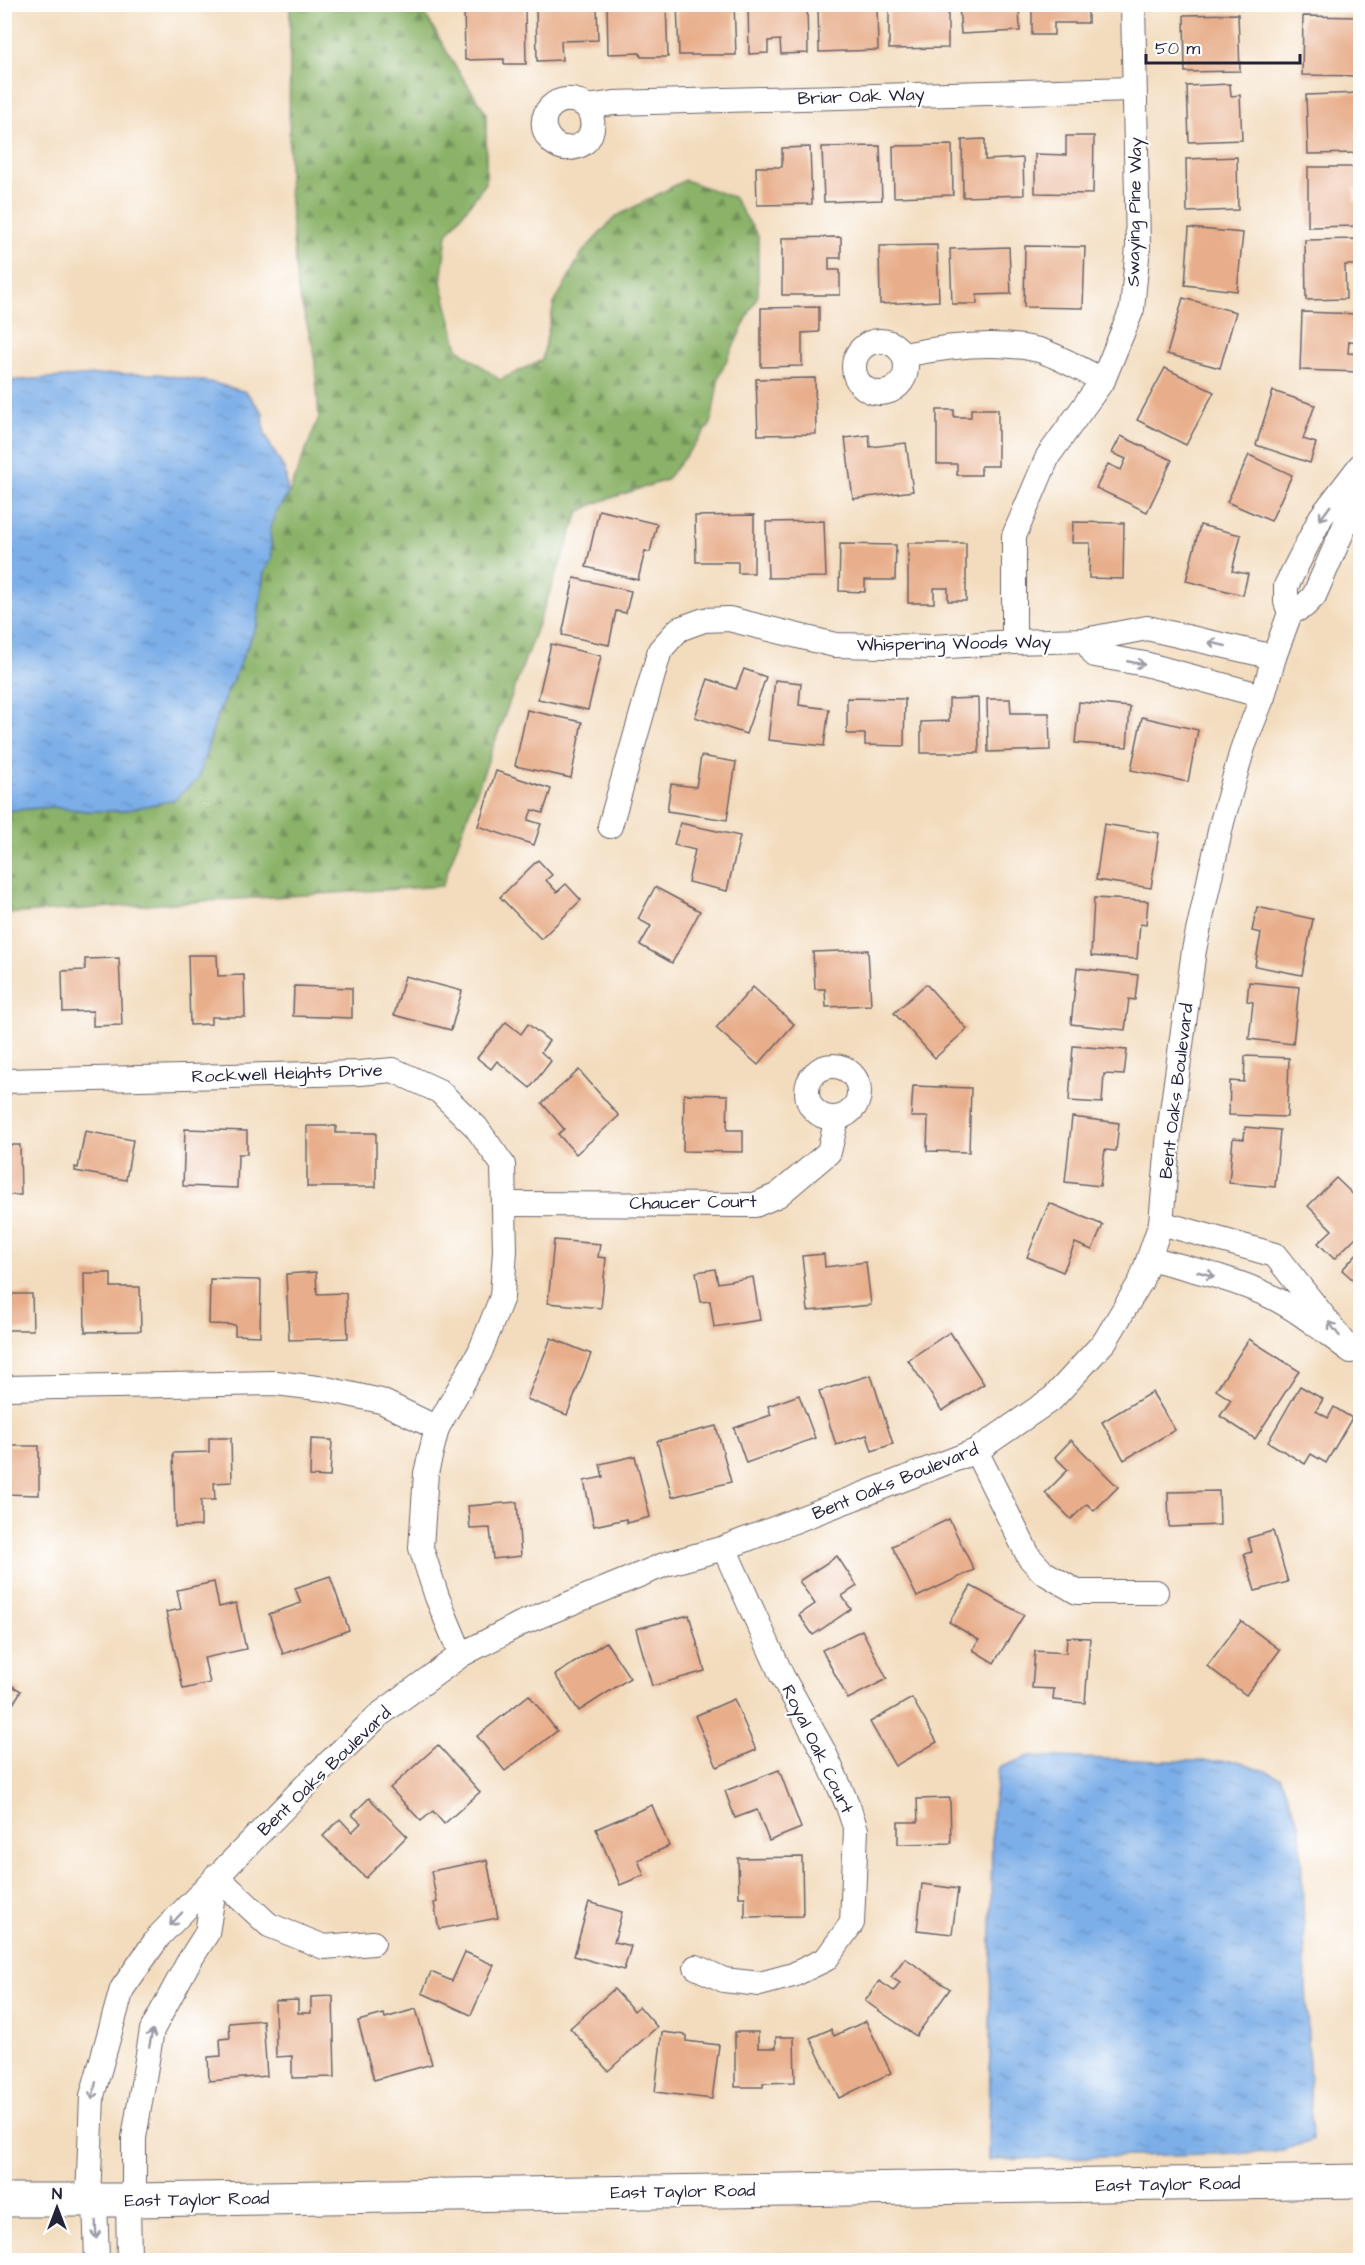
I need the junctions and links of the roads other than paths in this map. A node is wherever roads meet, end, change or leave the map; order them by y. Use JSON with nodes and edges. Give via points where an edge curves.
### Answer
{"nodes":[{"id":1,"x":1133,"y":4,"type":"edge"},
{"id":2,"x":1134,"y":89,"type":"junction"},
{"id":3,"x":587,"y":107,"type":"dead end"},
{"id":4,"x":904,"y":355,"type":"dead end"},
{"id":5,"x":1102,"y":380,"type":"junction"},
{"id":6,"x":1360,"y":466,"type":"edge"},
{"id":7,"x":1360,"y":491,"type":"edge"},
{"id":8,"x":1290,"y":613,"type":"junction"},
{"id":9,"x":1085,"y":640,"type":"junction"},
{"id":10,"x":1014,"y":642,"type":"junction"},
{"id":11,"x":1274,"y":657,"type":"junction"},
{"id":12,"x":1263,"y":696,"type":"junction"},
{"id":13,"x":610,"y":826,"type":"dead end"},
{"id":14,"x":4,"y":1080,"type":"edge"},
{"id":15,"x":837,"y":1118,"type":"dead end"},
{"id":16,"x":505,"y":1204,"type":"junction"},
{"id":17,"x":1161,"y":1223,"type":"junction"},
{"id":18,"x":1149,"y":1258,"type":"junction"},
{"id":19,"x":1356,"y":1357,"type":"edge"},
{"id":20,"x":4,"y":1388,"type":"edge"},
{"id":21,"x":437,"y":1428,"type":"junction"},
{"id":22,"x":976,"y":1451,"type":"junction"},
{"id":23,"x":724,"y":1548,"type":"junction"},
{"id":24,"x":1156,"y":1593,"type":"dead end"},
{"id":25,"x":461,"y":1655,"type":"junction"},
{"id":26,"x":216,"y":1876,"type":"junction"},
{"id":27,"x":373,"y":1943,"type":"dead end"},
{"id":28,"x":696,"y":1967,"type":"dead end"},
{"id":29,"x":1360,"y":2181,"type":"edge"},
{"id":30,"x":4,"y":2200,"type":"edge"},
{"id":31,"x":92,"y":2200,"type":"junction"},
{"id":32,"x":131,"y":2200,"type":"junction"},
{"id":33,"x":96,"y":2260,"type":"edge"},
{"id":34,"x":129,"y":2260,"type":"edge"}],
"edges":[{"from":1,"to":2,"type":"street","name":"Swaying Pine Way"},
{"from":2,"to":3,"type":"street","name":"Briar Oak Way","via":[[614,103]]},
{"from":2,"to":5,"type":"street","name":"Swaying Pine Way","via":[[1138,247],[1132,309]]},
{"from":4,"to":5,"type":"street","via":[[938,347],[1008,346],[1041,351]]},
{"from":5,"to":10,"type":"street","name":"Swaying Pine Way","via":[[1048,456],[1014,536]]},
{"from":6,"to":8,"type":"street","name":"Bent Oaks Boulevard","one_way":true,"via":[[1320,517],[1286,586]]},
{"from":7,"to":8,"type":"street","via":[[1314,596]]},
{"from":8,"to":11,"type":"street","name":"Bent Oaks Boulevard"},
{"from":9,"to":10,"type":"street","name":"Whispering Woods Way"},
{"from":11,"to":9,"type":"street","name":"Whispering Woods Way","one_way":true,"via":[[1147,628]]},
{"from":9,"to":12,"type":"street","one_way":true,"via":[[1095,655],[1145,664]]},
{"from":10,"to":13,"type":"street","name":"Whispering Woods Way","via":[[933,647],[835,645],[729,619],[704,620],[679,629],[660,650]]},
{"from":11,"to":12,"type":"street","name":"Bent Oaks Boulevard"},
{"from":12,"to":17,"type":"street","name":"Bent Oaks Boulevard","via":[[1243,747],[1222,822],[1194,950]]},
{"from":14,"to":16,"type":"street","name":"Rockwell Heights Drive","via":[[393,1070],[439,1091],[476,1127],[503,1165]]},
{"from":15,"to":16,"type":"street","name":"Chaucer Court","via":[[829,1152],[778,1196],[755,1205]]},
{"from":16,"to":21,"type":"street","name":"Rockwell Heights Drive","via":[[502,1297],[480,1352]]},
{"from":17,"to":18,"type":"street","name":"Bent Oaks Boulevard"},
{"from":19,"to":17,"type":"street","one_way":true,"via":[[1275,1255]]},
{"from":18,"to":19,"type":"street","one_way":true,"via":[[1270,1296]]},
{"from":18,"to":22,"type":"street","name":"Bent Oaks Boulevard","via":[[1141,1281],[1105,1341],[1053,1398]]},
{"from":20,"to":21,"type":"street","via":[[276,1383],[381,1401]]},
{"from":21,"to":25,"type":"street","name":"Rockwell Heights Drive","via":[[426,1473],[421,1548]]},
{"from":22,"to":23,"type":"street","name":"Bent Oaks Boulevard"},
{"from":22,"to":24,"type":"street","via":[[1029,1557],[1043,1572],[1077,1592]]},
{"from":23,"to":25,"type":"street","name":"Bent Oaks Boulevard","via":[[656,1569],[520,1624]]},
{"from":23,"to":28,"type":"street","name":"Royal Oak Court","via":[[782,1676],[824,1752],[848,1806],[856,1830],[852,1923],[826,1959],[760,1984],[724,1980]]},
{"from":25,"to":26,"type":"street","name":"Bent Oaks Boulevard","via":[[380,1715]]},
{"from":26,"to":27,"type":"street","via":[[269,1925],[324,1947]]},
{"from":26,"to":31,"type":"street","name":"Bent Oaks Boulevard","one_way":true,"via":[[159,1936],[122,1989],[92,2096]]},
{"from":32,"to":26,"type":"street","one_way":true,"via":[[134,2138],[152,2030],[207,1933]]},
{"from":29,"to":32,"type":"main road","name":"East Taylor Road"},
{"from":30,"to":31,"type":"main road","name":"East Taylor Road"},
{"from":31,"to":32,"type":"main road","name":"East Taylor Road"},
{"from":31,"to":33,"type":"street","name":"Bent Oaks Boulevard","one_way":true},
{"from":32,"to":34,"type":"street"}]}
